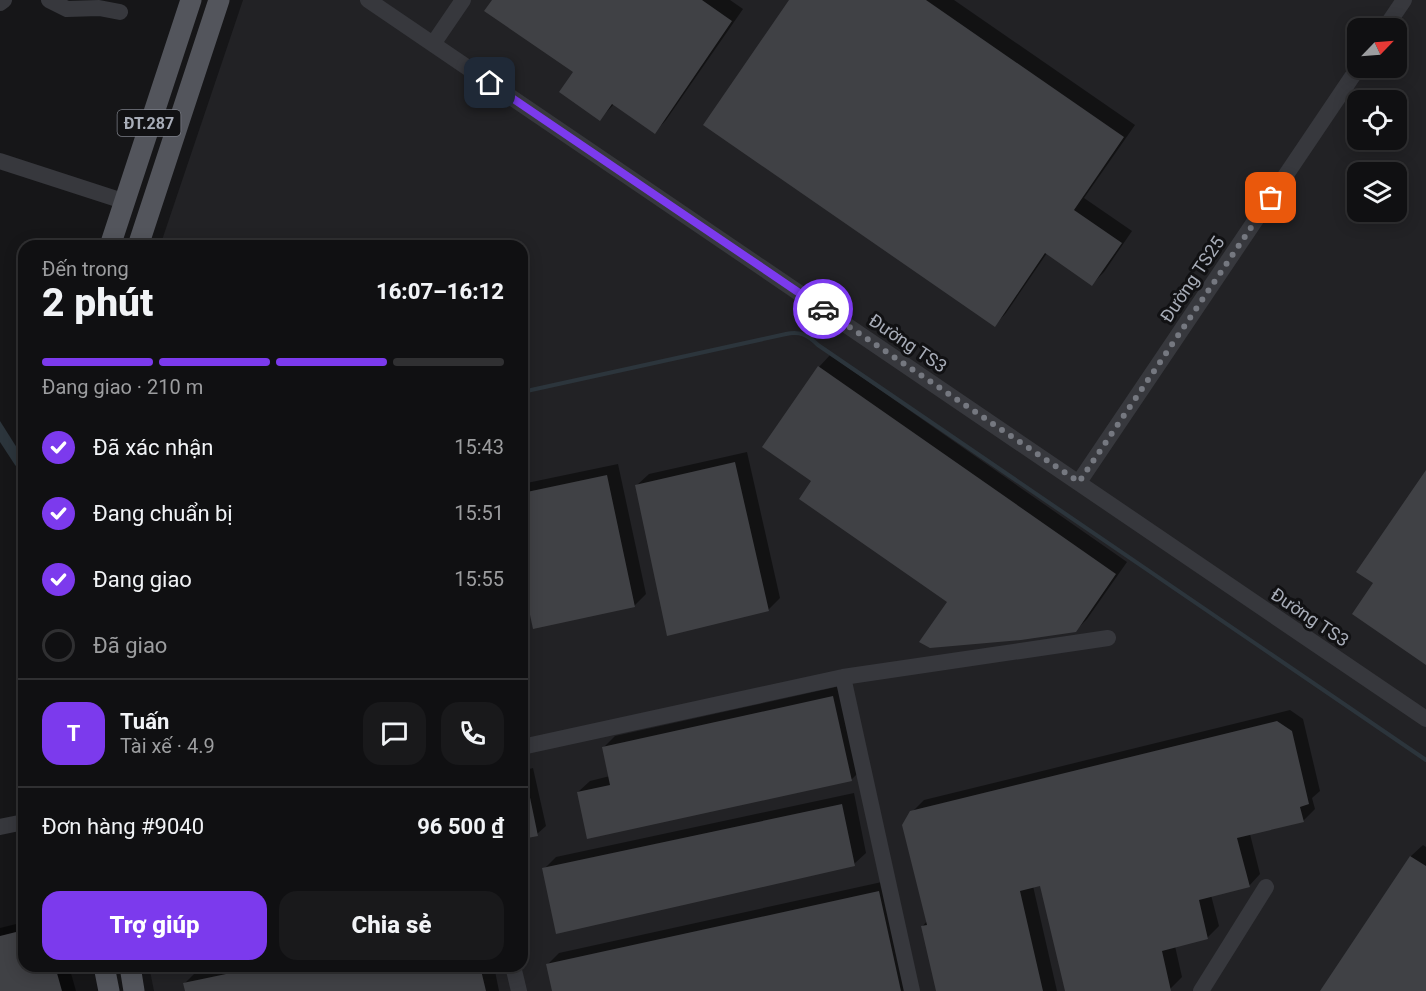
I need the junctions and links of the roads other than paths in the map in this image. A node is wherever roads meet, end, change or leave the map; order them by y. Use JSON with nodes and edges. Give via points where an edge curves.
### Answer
{"nodes":[{"id":1,"x":4,"y":0,"type":"edge"},
{"id":2,"x":49,"y":0,"type":"edge"},
{"id":3,"x":191,"y":0,"type":"edge"},
{"id":4,"x":219,"y":0,"type":"edge"},
{"id":5,"x":368,"y":0,"type":"edge"},
{"id":6,"x":463,"y":0,"type":"edge"},
{"id":7,"x":1404,"y":0,"type":"edge"},
{"id":8,"x":0,"y":3,"type":"edge"},
{"id":9,"x":120,"y":12,"type":"dead end"},
{"id":10,"x":1391,"y":18,"type":"edge"},
{"id":11,"x":433,"y":44,"type":"junction"},
{"id":12,"x":1351,"y":78,"type":"edge"},
{"id":13,"x":0,"y":161,"type":"edge"},
{"id":14,"x":123,"y":201,"type":"junction"},
{"id":15,"x":112,"y":240,"type":"edge"},
{"id":16,"x":140,"y":240,"type":"edge"},
{"id":17,"x":1079,"y":482,"type":"junction"},
{"id":18,"x":1108,"y":638,"type":"dead end"},
{"id":19,"x":843,"y":677,"type":"junction"},
{"id":20,"x":1426,"y":719,"type":"edge"},
{"id":21,"x":528,"y":746,"type":"edge"},
{"id":22,"x":18,"y":823,"type":"edge"},
{"id":23,"x":0,"y":827,"type":"edge"},
{"id":24,"x":1266,"y":887,"type":"dead end"},
{"id":25,"x":105,"y":972,"type":"edge"},
{"id":26,"x":131,"y":972,"type":"edge"},
{"id":27,"x":514,"y":972,"type":"edge"},
{"id":28,"x":109,"y":991,"type":"edge"},
{"id":29,"x":135,"y":991,"type":"edge"},
{"id":30,"x":519,"y":991,"type":"edge"},
{"id":31,"x":912,"y":991,"type":"edge"},
{"id":32,"x":1201,"y":991,"type":"edge"}],
"edges":[{"from":1,"to":8,"type":"street"},
{"from":2,"to":9,"type":"street","via":[[67,9]]},
{"from":3,"to":14,"type":"main road","number":"ĐT.287"},
{"from":4,"to":16,"type":"main road","number":"ĐT.287"},
{"from":5,"to":11,"type":"street","name":"Đường TS3"},
{"from":6,"to":11,"type":"street"},
{"from":7,"to":10,"type":"street"},
{"from":11,"to":17,"type":"street","name":"Đường TS3"},
{"from":12,"to":17,"type":"street","name":"Đường TS25"},
{"from":13,"to":14,"type":"street"},
{"from":14,"to":15,"type":"main road","number":"ĐT.287"},
{"from":17,"to":20,"type":"street","name":"Đường TS3"},
{"from":18,"to":19,"type":"street"},
{"from":19,"to":21,"type":"street"},
{"from":19,"to":31,"type":"street"},
{"from":22,"to":23,"type":"street"},
{"from":24,"to":32,"type":"street"},
{"from":25,"to":28,"type":"main road"},
{"from":26,"to":29,"type":"main road"},
{"from":27,"to":30,"type":"street"}]}
